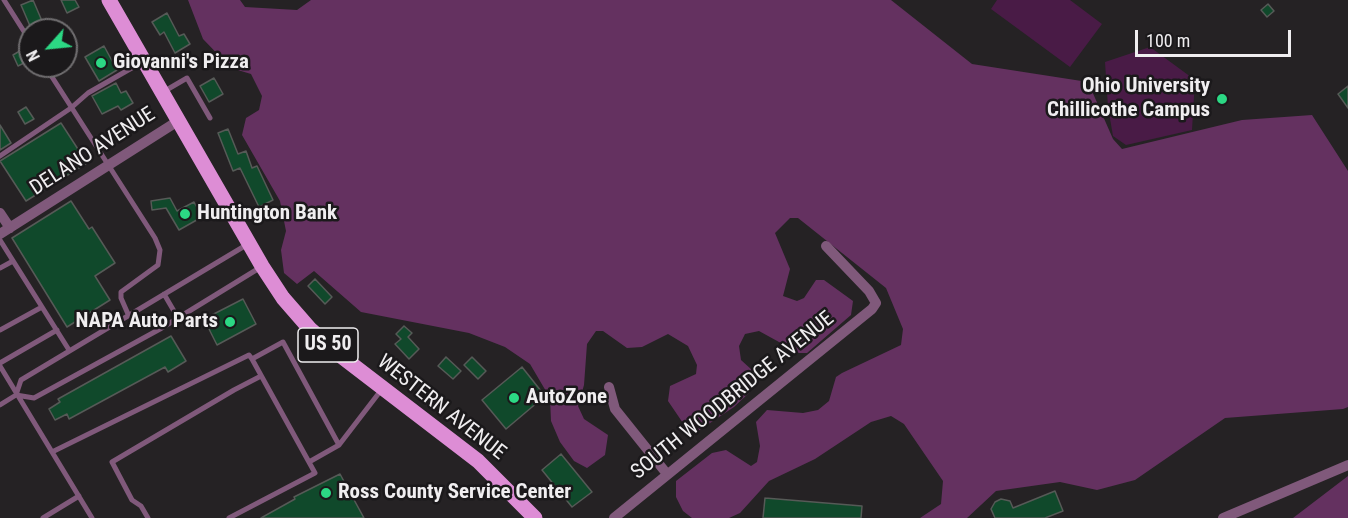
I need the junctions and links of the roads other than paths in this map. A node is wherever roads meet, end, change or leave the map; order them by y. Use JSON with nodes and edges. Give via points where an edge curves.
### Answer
{"nodes":[{"id":1,"x":4,"y":0,"type":"edge"},
{"id":2,"x":109,"y":0,"type":"edge"},
{"id":3,"x":18,"y":22,"type":"edge"},
{"id":4,"x":144,"y":61,"type":"junction"},
{"id":5,"x":52,"y":78,"type":"edge"},
{"id":6,"x":161,"y":92,"type":"junction"},
{"id":7,"x":71,"y":108,"type":"junction"},
{"id":8,"x":210,"y":118,"type":"dead end"},
{"id":9,"x":178,"y":121,"type":"junction"},
{"id":10,"x":0,"y":156,"type":"edge"},
{"id":11,"x":107,"y":165,"type":"junction"},
{"id":12,"x":0,"y":213,"type":"edge"},
{"id":13,"x":5,"y":231,"type":"edge"},
{"id":14,"x":0,"y":240,"type":"edge"},
{"id":15,"x":249,"y":243,"type":"junction"},
{"id":16,"x":826,"y":246,"type":"dead end"},
{"id":17,"x":13,"y":261,"type":"junction"},
{"id":18,"x":262,"y":266,"type":"junction"},
{"id":19,"x":0,"y":268,"type":"edge"},
{"id":20,"x":164,"y":294,"type":"junction"},
{"id":21,"x":42,"y":307,"type":"junction"},
{"id":22,"x":128,"y":314,"type":"junction"},
{"id":23,"x":178,"y":318,"type":"junction"},
{"id":24,"x":0,"y":330,"type":"edge"},
{"id":25,"x":57,"y":330,"type":"junction"},
{"id":26,"x":69,"y":350,"type":"junction"},
{"id":27,"x":252,"y":359,"type":"junction"},
{"id":28,"x":0,"y":365,"type":"edge"},
{"id":29,"x":261,"y":376,"type":"junction"},
{"id":30,"x":609,"y":387,"type":"dead end"},
{"id":31,"x":383,"y":388,"type":"junction"},
{"id":32,"x":16,"y":395,"type":"junction"},
{"id":33,"x":0,"y":405,"type":"edge"},
{"id":34,"x":339,"y":445,"type":"junction"},
{"id":35,"x":52,"y":452,"type":"junction"},
{"id":36,"x":309,"y":462,"type":"junction"},
{"id":37,"x":1348,"y":465,"type":"edge"},
{"id":38,"x":667,"y":474,"type":"junction"},
{"id":39,"x":79,"y":496,"type":"junction"},
{"id":40,"x":43,"y":518,"type":"edge"},
{"id":41,"x":92,"y":518,"type":"edge"},
{"id":42,"x":148,"y":518,"type":"edge"},
{"id":43,"x":229,"y":518,"type":"edge"},
{"id":44,"x":535,"y":518,"type":"edge"},
{"id":45,"x":614,"y":518,"type":"edge"},
{"id":46,"x":1223,"y":518,"type":"edge"}],
"edges":[{"from":1,"to":3,"type":"lane"},
{"from":2,"to":4,"type":"main road","name":"WESTERN AVENUE","number":"US 50"},
{"from":4,"to":6,"type":"main road","name":"WESTERN AVENUE","number":"US 50"},
{"from":4,"to":7,"type":"lane","via":[[88,93]]},
{"from":5,"to":7,"type":"lane"},
{"from":6,"to":8,"type":"lane","via":[[187,78]]},
{"from":6,"to":9,"type":"main road","name":"WESTERN AVENUE","number":"US 50"},
{"from":7,"to":10,"type":"lane"},
{"from":7,"to":11,"type":"lane"},
{"from":9,"to":11,"type":"street","name":"DELANO AVENUE"},
{"from":9,"to":15,"type":"main road","name":"WESTERN AVENUE","number":"US 50"},
{"from":11,"to":13,"type":"street","name":"DELANO AVENUE"},
{"from":11,"to":22,"type":"lane","via":[[160,250],[158,265],[121,292]]},
{"from":12,"to":13,"type":"street"},
{"from":14,"to":17,"type":"lane"},
{"from":15,"to":18,"type":"main road","name":"WESTERN AVENUE","number":"US 50"},
{"from":15,"to":20,"type":"lane"},
{"from":16,"to":38,"type":"street","name":"SOUTH WOODBRIDGE AVENUE","via":[[876,303]]},
{"from":17,"to":19,"type":"lane"},
{"from":17,"to":21,"type":"lane"},
{"from":18,"to":23,"type":"lane"},
{"from":18,"to":31,"type":"main road","name":"WESTERN AVENUE","number":"US 50","via":[[310,329]]},
{"from":20,"to":22,"type":"lane"},
{"from":20,"to":23,"type":"lane"},
{"from":21,"to":24,"type":"lane"},
{"from":21,"to":25,"type":"lane"},
{"from":22,"to":26,"type":"lane"},
{"from":23,"to":32,"type":"lane","via":[[34,398]]},
{"from":25,"to":26,"type":"lane"},
{"from":25,"to":28,"type":"lane"},
{"from":26,"to":32,"type":"lane","via":[[21,380]]},
{"from":27,"to":29,"type":"lane"},
{"from":27,"to":34,"type":"lane","via":[[283,342]]},
{"from":27,"to":35,"type":"lane","via":[[249,355]]},
{"from":28,"to":32,"type":"lane"},
{"from":29,"to":36,"type":"lane"},
{"from":29,"to":42,"type":"lane","via":[[112,462],[132,500]]},
{"from":30,"to":38,"type":"street","via":[[615,409]]},
{"from":31,"to":34,"type":"lane"},
{"from":31,"to":44,"type":"main road","name":"WESTERN AVENUE","number":"US 50","via":[[478,460]]},
{"from":32,"to":33,"type":"lane"},
{"from":32,"to":35,"type":"lane"},
{"from":34,"to":36,"type":"lane"},
{"from":35,"to":39,"type":"lane"},
{"from":36,"to":43,"type":"lane","via":[[315,473]]},
{"from":37,"to":46,"type":"street"},
{"from":38,"to":45,"type":"street","name":"SOUTH WOODBRIDGE AVENUE"},
{"from":39,"to":40,"type":"lane"},
{"from":39,"to":41,"type":"lane"}]}
